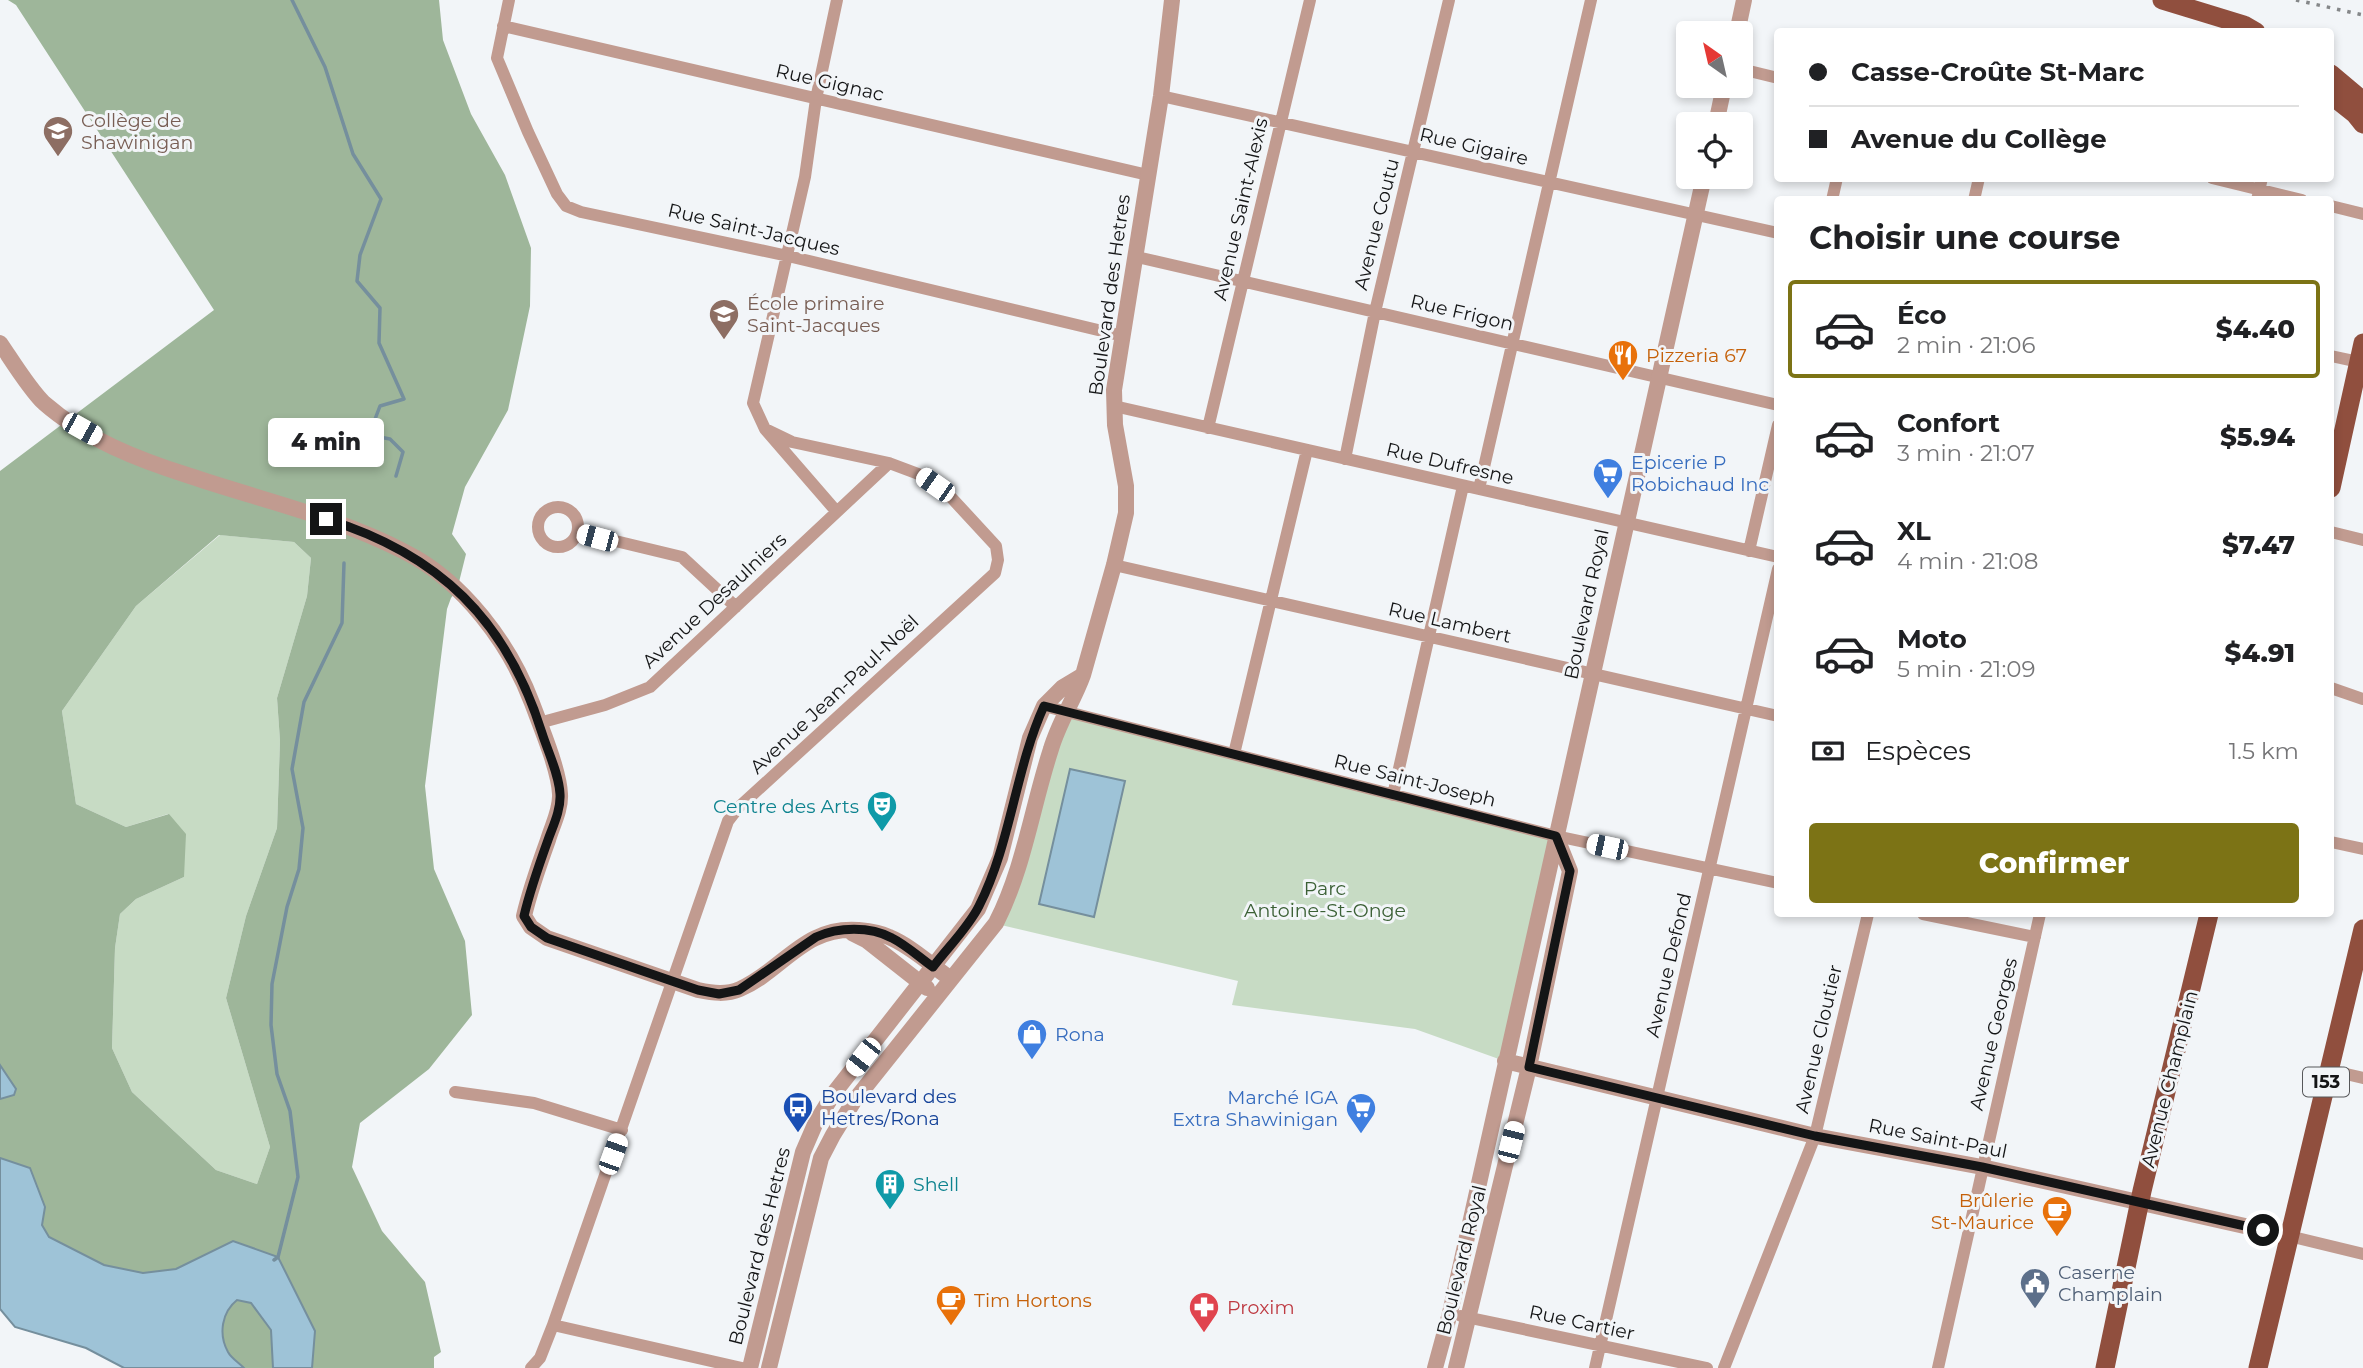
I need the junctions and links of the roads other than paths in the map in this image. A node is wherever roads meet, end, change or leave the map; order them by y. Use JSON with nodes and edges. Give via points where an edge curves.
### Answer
{"nodes":[{"id":1,"x":509,"y":0,"type":"edge"},
{"id":2,"x":837,"y":0,"type":"edge"},
{"id":3,"x":1172,"y":0,"type":"edge"},
{"id":4,"x":1310,"y":0,"type":"edge"},
{"id":5,"x":1449,"y":0,"type":"edge"},
{"id":6,"x":1591,"y":0,"type":"edge"},
{"id":7,"x":1744,"y":0,"type":"edge"},
{"id":8,"x":2162,"y":0,"type":"edge"},
{"id":9,"x":1740,"y":21,"type":"edge"},
{"id":10,"x":503,"y":26,"type":"junction"},
{"id":11,"x":2247,"y":28,"type":"edge"},
{"id":12,"x":1754,"y":72,"type":"edge"},
{"id":13,"x":1774,"y":77,"type":"edge"},
{"id":14,"x":2334,"y":77,"type":"edge"},
{"id":15,"x":1161,"y":96,"type":"junction"},
{"id":16,"x":2334,"y":97,"type":"edge"},
{"id":17,"x":816,"y":99,"type":"junction"},
{"id":18,"x":2363,"y":101,"type":"edge"},
{"id":19,"x":1281,"y":123,"type":"junction"},
{"id":20,"x":2363,"y":124,"type":"edge"},
{"id":21,"x":1413,"y":152,"type":"junction"},
{"id":22,"x":1148,"y":175,"type":"junction"},
{"id":23,"x":2229,"y":182,"type":"edge"},
{"id":24,"x":1549,"y":183,"type":"junction"},
{"id":25,"x":1701,"y":189,"type":"edge"},
{"id":26,"x":2259,"y":189,"type":"edge"},
{"id":27,"x":2286,"y":196,"type":"edge"},
{"id":28,"x":2334,"y":207,"type":"edge"},
{"id":29,"x":2363,"y":214,"type":"edge"},
{"id":30,"x":1695,"y":215,"type":"junction"},
{"id":31,"x":1774,"y":232,"type":"edge"},
{"id":32,"x":788,"y":256,"type":"junction"},
{"id":33,"x":1137,"y":257,"type":"junction"},
{"id":34,"x":1243,"y":281,"type":"junction"},
{"id":35,"x":1375,"y":312,"type":"junction"},
{"id":36,"x":1124,"y":336,"type":"junction"},
{"id":37,"x":0,"y":343,"type":"edge"},
{"id":38,"x":1513,"y":344,"type":"junction"},
{"id":39,"x":2334,"y":356,"type":"edge"},
{"id":40,"x":2362,"y":356,"type":"edge"},
{"id":41,"x":1659,"y":377,"type":"junction"},
{"id":42,"x":1774,"y":404,"type":"edge"},
{"id":43,"x":1114,"y":406,"type":"junction"},
{"id":44,"x":1208,"y":428,"type":"junction"},
{"id":45,"x":765,"y":429,"type":"junction"},
{"id":46,"x":1774,"y":442,"type":"edge"},
{"id":47,"x":1307,"y":450,"type":"junction"},
{"id":48,"x":1345,"y":458,"type":"junction"},
{"id":49,"x":889,"y":463,"type":"junction"},
{"id":50,"x":2334,"y":475,"type":"edge"},
{"id":51,"x":1463,"y":486,"type":"junction"},
{"id":52,"x":1479,"y":489,"type":"junction"},
{"id":53,"x":836,"y":511,"type":"junction"},
{"id":54,"x":1626,"y":523,"type":"junction"},
{"id":55,"x":578,"y":532,"type":"dead end"},
{"id":56,"x":2334,"y":533,"type":"edge"},
{"id":57,"x":2363,"y":540,"type":"edge"},
{"id":58,"x":1749,"y":551,"type":"junction"},
{"id":59,"x":1774,"y":556,"type":"edge"},
{"id":60,"x":1114,"y":565,"type":"junction"},
{"id":61,"x":1774,"y":586,"type":"edge"},
{"id":62,"x":1271,"y":601,"type":"junction"},
{"id":63,"x":736,"y":607,"type":"junction"},
{"id":64,"x":1429,"y":637,"type":"junction"},
{"id":65,"x":1593,"y":674,"type":"junction"},
{"id":66,"x":1083,"y":675,"type":"junction"},
{"id":67,"x":2334,"y":689,"type":"edge"},
{"id":68,"x":2363,"y":699,"type":"edge"},
{"id":69,"x":1044,"y":706,"type":"junction"},
{"id":70,"x":1746,"y":709,"type":"junction"},
{"id":71,"x":1065,"y":711,"type":"junction"},
{"id":72,"x":1774,"y":715,"type":"edge"},
{"id":73,"x":539,"y":723,"type":"junction"},
{"id":74,"x":1234,"y":754,"type":"junction"},
{"id":75,"x":1393,"y":794,"type":"junction"},
{"id":76,"x":1556,"y":836,"type":"junction"},
{"id":77,"x":2334,"y":843,"type":"edge"},
{"id":78,"x":2363,"y":849,"type":"edge"},
{"id":79,"x":1709,"y":868,"type":"junction"},
{"id":80,"x":1774,"y":882,"type":"edge"},
{"id":81,"x":1867,"y":917,"type":"edge"},
{"id":82,"x":1938,"y":917,"type":"edge"},
{"id":83,"x":2039,"y":917,"type":"edge"},
{"id":84,"x":2208,"y":917,"type":"edge"},
{"id":85,"x":844,"y":929,"type":"junction"},
{"id":86,"x":2363,"y":929,"type":"edge"},
{"id":87,"x":2035,"y":937,"type":"junction"},
{"id":88,"x":933,"y":967,"type":"junction"},
{"id":89,"x":951,"y":979,"type":"junction"},
{"id":90,"x":674,"y":982,"type":"junction"},
{"id":91,"x":921,"y":983,"type":"junction"},
{"id":92,"x":938,"y":997,"type":"junction"},
{"id":93,"x":1505,"y":1061,"type":"junction"},
{"id":94,"x":1529,"y":1067,"type":"junction"},
{"id":95,"x":2329,"y":1070,"type":"junction"},
{"id":96,"x":2363,"y":1078,"type":"edge"},
{"id":97,"x":455,"y":1092,"type":"dead end"},
{"id":98,"x":1658,"y":1098,"type":"junction"},
{"id":99,"x":622,"y":1130,"type":"junction"},
{"id":100,"x":1815,"y":1136,"type":"junction"},
{"id":101,"x":1982,"y":1167,"type":"junction"},
{"id":102,"x":2140,"y":1203,"type":"junction"},
{"id":103,"x":2289,"y":1236,"type":"junction"},
{"id":104,"x":2363,"y":1254,"type":"edge"},
{"id":105,"x":1450,"y":1313,"type":"junction"},
{"id":106,"x":1468,"y":1318,"type":"junction"},
{"id":107,"x":553,"y":1325,"type":"junction"},
{"id":108,"x":1600,"y":1345,"type":"junction"},
{"id":109,"x":531,"y":1368,"type":"edge"},
{"id":110,"x":742,"y":1368,"type":"edge"},
{"id":111,"x":750,"y":1368,"type":"edge"},
{"id":112,"x":769,"y":1368,"type":"edge"},
{"id":113,"x":1435,"y":1368,"type":"edge"},
{"id":114,"x":1456,"y":1368,"type":"edge"},
{"id":115,"x":1595,"y":1368,"type":"edge"},
{"id":116,"x":1707,"y":1368,"type":"edge"},
{"id":117,"x":1724,"y":1368,"type":"edge"},
{"id":118,"x":1938,"y":1368,"type":"edge"},
{"id":119,"x":2105,"y":1368,"type":"edge"},
{"id":120,"x":2258,"y":1368,"type":"edge"}],
"edges":[{"from":1,"to":10,"type":"street"},
{"from":2,"to":17,"type":"street"},
{"from":3,"to":15,"type":"street","name":"Boulevard des Hetres"},
{"from":4,"to":19,"type":"street","name":"Avenue Saint-Alexis"},
{"from":5,"to":21,"type":"street","name":"Avenue Coutu"},
{"from":6,"to":24,"type":"street"},
{"from":7,"to":9,"type":"street"},
{"from":8,"to":11,"type":"main road"},
{"from":10,"to":17,"type":"street","name":"Rue Gignac"},
{"from":10,"to":32,"type":"street","name":"Rue Saint-Jacques","via":[[497,58],[566,206]]},
{"from":12,"to":13,"type":"street"},
{"from":14,"to":18,"type":"main road"},
{"from":15,"to":19,"type":"street","name":"Rue Gigaire"},
{"from":15,"to":22,"type":"street","name":"Boulevard des Hetres"},
{"from":16,"to":20,"type":"main road"},
{"from":17,"to":22,"type":"street","name":"Rue Gignac"},
{"from":17,"to":32,"type":"street"},
{"from":19,"to":21,"type":"street","name":"Rue Gigaire"},
{"from":19,"to":34,"type":"street","name":"Avenue Saint-Alexis"},
{"from":21,"to":24,"type":"street","name":"Rue Gigaire"},
{"from":21,"to":35,"type":"street","name":"Avenue Coutu"},
{"from":22,"to":33,"type":"street","name":"Boulevard des Hetres"},
{"from":23,"to":26,"type":"street"},
{"from":24,"to":30,"type":"street","name":"Rue Gigaire"},
{"from":24,"to":38,"type":"street"},
{"from":25,"to":30,"type":"street","name":"Boulevard Royal"},
{"from":26,"to":27,"type":"street"},
{"from":28,"to":29,"type":"street"},
{"from":30,"to":31,"type":"street","name":"Rue Gigaire"},
{"from":30,"to":41,"type":"street","name":"Boulevard Royal"},
{"from":32,"to":36,"type":"street","name":"Rue Saint-Jacques"},
{"from":32,"to":45,"type":"street","via":[[753,403]]},
{"from":33,"to":34,"type":"street","name":"Rue Frigon"},
{"from":33,"to":36,"type":"street","name":"Boulevard des Hetres"},
{"from":34,"to":35,"type":"street","name":"Rue Frigon"},
{"from":34,"to":44,"type":"street","name":"Avenue Saint-Alexis"},
{"from":35,"to":38,"type":"street","name":"Rue Frigon"},
{"from":35,"to":48,"type":"street","name":"Avenue Coutu"},
{"from":36,"to":43,"type":"street","name":"Boulevard des Hetres"},
{"from":37,"to":73,"type":"street","via":[[42,401],[133,457],[346,526],[407,552],[453,585],[497,635],[523,678]]},
{"from":38,"to":41,"type":"street","name":"Rue Frigon"},
{"from":38,"to":52,"type":"street"},
{"from":39,"to":40,"type":"street"},
{"from":40,"to":50,"type":"main road"},
{"from":41,"to":42,"type":"street","name":"Rue Frigon"},
{"from":41,"to":54,"type":"street","name":"Boulevard Royal"},
{"from":43,"to":44,"type":"street","name":"Rue Dufresne"},
{"from":43,"to":60,"type":"street","name":"Boulevard des Hetres","via":[[1126,486],[1126,513]]},
{"from":44,"to":47,"type":"street","name":"Rue Dufresne"},
{"from":45,"to":49,"type":"street","name":"Avenue Jean-Paul-Noël","via":[[792,442]]},
{"from":45,"to":53,"type":"street"},
{"from":46,"to":58,"type":"street"},
{"from":47,"to":48,"type":"street","name":"Rue Dufresne"},
{"from":47,"to":62,"type":"street"},
{"from":48,"to":51,"type":"street","name":"Rue Dufresne"},
{"from":49,"to":53,"type":"street","name":"Avenue Desaulniers"},
{"from":49,"to":90,"type":"street","name":"Avenue Jean-Paul-Noël","via":[[921,475],[948,494],[996,546],[995,573],[728,821]]},
{"from":51,"to":52,"type":"street","name":"Rue Dufresne"},
{"from":51,"to":64,"type":"street"},
{"from":52,"to":54,"type":"street","name":"Rue Dufresne"},
{"from":53,"to":63,"type":"street","name":"Avenue Desaulniers"},
{"from":54,"to":58,"type":"street","name":"Rue Dufresne"},
{"from":54,"to":65,"type":"street","name":"Boulevard Royal"},
{"from":55,"to":63,"type":"street","via":[[682,557]]},
{"from":56,"to":57,"type":"street"},
{"from":58,"to":59,"type":"street","name":"Rue Dufresne"},
{"from":60,"to":62,"type":"street","name":"Rue Lambert"},
{"from":60,"to":66,"type":"street","name":"Boulevard des Hetres"},
{"from":61,"to":70,"type":"street","name":"Avenue Defond"},
{"from":62,"to":64,"type":"street","name":"Rue Lambert"},
{"from":62,"to":74,"type":"street"},
{"from":63,"to":73,"type":"street","name":"Avenue Desaulniers","via":[[650,687]]},
{"from":64,"to":65,"type":"street","name":"Rue Lambert"},
{"from":64,"to":75,"type":"street"},
{"from":65,"to":70,"type":"street","name":"Rue Lambert"},
{"from":65,"to":76,"type":"street","name":"Boulevard Royal"},
{"from":66,"to":69,"type":"street","name":"Boulevard des Hetres"},
{"from":66,"to":71,"type":"street","name":"Boulevard des Hetres"},
{"from":67,"to":68,"type":"street"},
{"from":69,"to":71,"type":"street","name":"Rue Saint-Joseph"},
{"from":69,"to":88,"type":"street","name":"Boulevard des Hetres","via":[[1030,738],[995,871],[978,909]]},
{"from":70,"to":72,"type":"street","name":"Rue Lambert"},
{"from":70,"to":79,"type":"street","name":"Avenue Defond"},
{"from":71,"to":74,"type":"street","name":"Rue Saint-Joseph"},
{"from":71,"to":89,"type":"street","name":"Boulevard des Hetres","via":[[1010,896],[996,923]]},
{"from":73,"to":90,"type":"street","via":[[560,794],[524,916],[547,938]]},
{"from":74,"to":75,"type":"street","name":"Rue Saint-Joseph"},
{"from":75,"to":76,"type":"street","name":"Rue Saint-Joseph"},
{"from":76,"to":79,"type":"street","name":"Rue Saint-Joseph"},
{"from":76,"to":93,"type":"street","name":"Boulevard Royal"},
{"from":76,"to":94,"type":"street","name":"Boulevard Royal","via":[[1570,871]]},
{"from":77,"to":78,"type":"street"},
{"from":79,"to":80,"type":"street","name":"Rue Saint-Joseph"},
{"from":79,"to":98,"type":"street","name":"Avenue Defond"},
{"from":81,"to":100,"type":"street","name":"Avenue Cloutier"},
{"from":82,"to":87,"type":"street"},
{"from":83,"to":87,"type":"street","name":"Avenue Georges"},
{"from":84,"to":102,"type":"main road","name":"Avenue Champlain"},
{"from":85,"to":88,"type":"street","via":[[891,937]]},
{"from":85,"to":90,"type":"street","via":[[816,937],[739,990],[719,994]]},
{"from":85,"to":91,"type":"street","via":[[866,940]]},
{"from":86,"to":95,"type":"main road","number":"153"},
{"from":87,"to":101,"type":"street","name":"Avenue Georges"},
{"from":88,"to":89,"type":"street"},
{"from":88,"to":91,"type":"street","name":"Boulevard des Hetres"},
{"from":89,"to":92,"type":"street","name":"Boulevard des Hetres"},
{"from":90,"to":99,"type":"street","name":"Avenue Jean-Paul-Noël"},
{"from":91,"to":92,"type":"street"},
{"from":91,"to":111,"type":"street","name":"Boulevard des Hetres","via":[[834,1093],[811,1132]]},
{"from":92,"to":112,"type":"street","name":"Boulevard des Hetres","via":[[854,1101],[821,1158]]},
{"from":93,"to":94,"type":"street","name":"Rue Saint-Paul"},
{"from":93,"to":105,"type":"street","name":"Boulevard Royal"},
{"from":94,"to":98,"type":"street","name":"Rue Saint-Paul"},
{"from":94,"to":106,"type":"street","name":"Boulevard Royal"},
{"from":95,"to":96,"type":"street"},
{"from":95,"to":103,"type":"main road","number":"153"},
{"from":97,"to":99,"type":"street","via":[[534,1103]]},
{"from":98,"to":100,"type":"street","name":"Rue Saint-Paul"},
{"from":98,"to":108,"type":"street","name":"Avenue Defond"},
{"from":99,"to":107,"type":"street","name":"Avenue Jean-Paul-Noël"},
{"from":100,"to":101,"type":"street","name":"Rue Saint-Paul"},
{"from":100,"to":117,"type":"street","name":"Avenue Cloutier"},
{"from":101,"to":102,"type":"street","name":"Rue Saint-Paul"},
{"from":101,"to":118,"type":"street","name":"Avenue Georges"},
{"from":102,"to":103,"type":"street","name":"Rue Saint-Paul"},
{"from":102,"to":119,"type":"main road","name":"Avenue Champlain"},
{"from":103,"to":104,"type":"street","name":"Rue Saint-Paul"},
{"from":103,"to":120,"type":"main road","number":"153"},
{"from":105,"to":106,"type":"street","name":"Rue Cartier"},
{"from":105,"to":113,"type":"street","name":"Boulevard Royal"},
{"from":106,"to":108,"type":"street","name":"Rue Cartier"},
{"from":106,"to":114,"type":"street","name":"Boulevard Royal"},
{"from":107,"to":109,"type":"street","name":"Avenue Jean-Paul-Noël"},
{"from":107,"to":110,"type":"street"},
{"from":108,"to":115,"type":"street","name":"Avenue Defond"},
{"from":108,"to":116,"type":"street","name":"Rue Cartier"}]}
